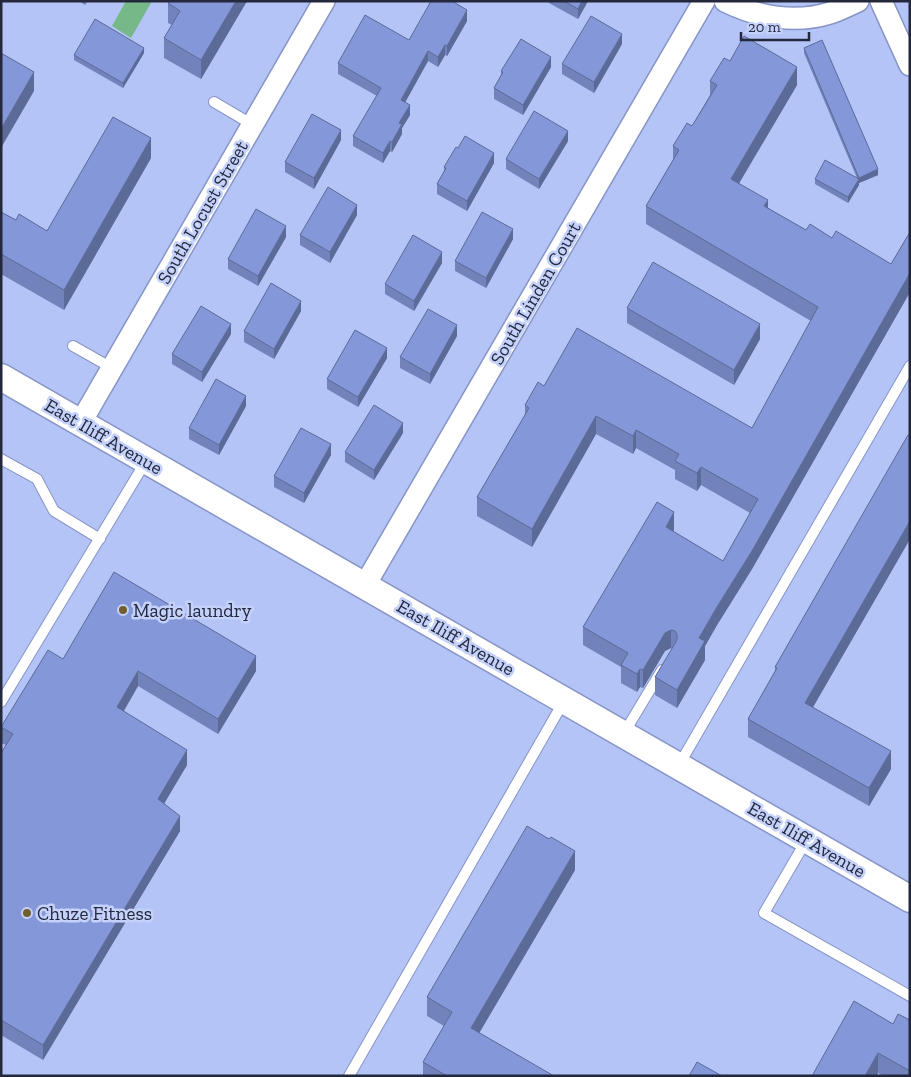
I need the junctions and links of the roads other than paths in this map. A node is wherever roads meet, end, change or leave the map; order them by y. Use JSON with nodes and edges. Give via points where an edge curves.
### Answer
{"nodes":[{"id":1,"x":324,"y":1,"type":"edge"},
{"id":2,"x":704,"y":1,"type":"edge"},
{"id":3,"x":725,"y":1,"type":"edge"},
{"id":4,"x":858,"y":1,"type":"edge"},
{"id":5,"x":881,"y":1,"type":"edge"},
{"id":6,"x":910,"y":65,"type":"edge"},
{"id":7,"x":214,"y":102,"type":"dead end"},
{"id":8,"x":253,"y":124,"type":"junction"},
{"id":9,"x":73,"y":346,"type":"dead end"},
{"id":10,"x":910,"y":366,"type":"edge"},
{"id":11,"x":112,"y":368,"type":"junction"},
{"id":12,"x":1,"y":377,"type":"edge"},
{"id":13,"x":81,"y":422,"type":"junction"},
{"id":14,"x":1,"y":459,"type":"edge"},
{"id":15,"x":147,"y":460,"type":"junction"},
{"id":16,"x":100,"y":539,"type":"junction"},
{"id":17,"x":365,"y":585,"type":"junction"},
{"id":18,"x":666,"y":663,"type":"edge"},
{"id":19,"x":565,"y":700,"type":"junction"},
{"id":20,"x":1,"y":702,"type":"edge"},
{"id":21,"x":624,"y":734,"type":"junction"},
{"id":22,"x":679,"y":766,"type":"junction"},
{"id":23,"x":806,"y":839,"type":"junction"},
{"id":24,"x":910,"y":899,"type":"edge"},
{"id":25,"x":910,"y":996,"type":"edge"},
{"id":26,"x":349,"y":1076,"type":"edge"}],
"edges":[{"from":1,"to":8,"type":"street","name":"South Locust Street"},
{"from":2,"to":17,"type":"street","name":"South Linden Court"},
{"from":3,"to":4,"type":"street","via":[[772,18],[804,18],[830,13]]},
{"from":5,"to":6,"type":"street"},
{"from":7,"to":8,"type":"lane"},
{"from":8,"to":11,"type":"street","name":"South Locust Street"},
{"from":9,"to":11,"type":"lane"},
{"from":10,"to":22,"type":"lane"},
{"from":11,"to":13,"type":"street","name":"South Locust Street"},
{"from":12,"to":13,"type":"street","name":"East Iliff Avenue"},
{"from":13,"to":15,"type":"street","name":"East Iliff Avenue"},
{"from":14,"to":16,"type":"lane","via":[[37,479],[54,511]]},
{"from":15,"to":16,"type":"lane"},
{"from":15,"to":17,"type":"street","name":"East Iliff Avenue"},
{"from":16,"to":20,"type":"lane"},
{"from":17,"to":19,"type":"street","name":"East Iliff Avenue"},
{"from":18,"to":21,"type":"lane"},
{"from":19,"to":21,"type":"street","name":"East Iliff Avenue"},
{"from":19,"to":26,"type":"lane"},
{"from":21,"to":22,"type":"street","name":"East Iliff Avenue"},
{"from":22,"to":23,"type":"street","name":"East Iliff Avenue"},
{"from":23,"to":24,"type":"street","name":"East Iliff Avenue"},
{"from":23,"to":25,"type":"lane","via":[[764,913]]}]}
